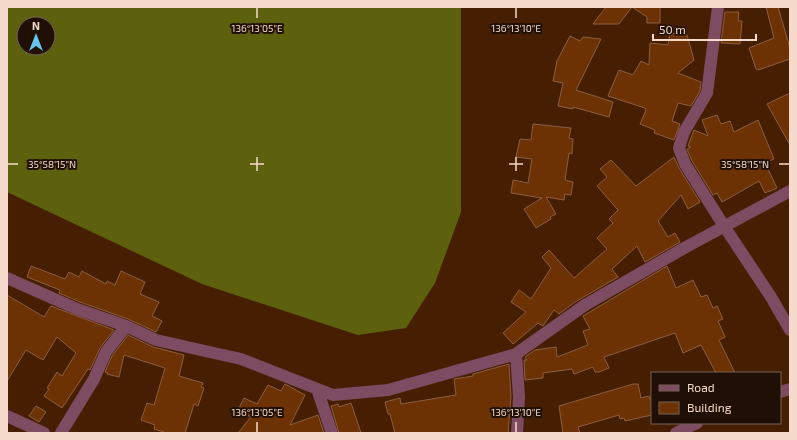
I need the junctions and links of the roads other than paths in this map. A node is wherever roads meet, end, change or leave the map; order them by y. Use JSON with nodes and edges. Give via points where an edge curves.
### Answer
{"nodes":[{"id":1,"x":718,"y":7,"type":"edge"},
{"id":2,"x":790,"y":191,"type":"edge"},
{"id":3,"x":724,"y":226,"type":"junction"},
{"id":4,"x":7,"y":278,"type":"edge"},
{"id":5,"x":126,"y":326,"type":"junction"},
{"id":6,"x":790,"y":330,"type":"edge"},
{"id":7,"x":516,"y":354,"type":"junction"},
{"id":8,"x":317,"y":390,"type":"junction"},
{"id":9,"x":7,"y":416,"type":"edge"},
{"id":10,"x":695,"y":424,"type":"edge"},
{"id":11,"x":681,"y":431,"type":"edge"},
{"id":12,"x":44,"y":433,"type":"edge"},
{"id":13,"x":61,"y":433,"type":"edge"},
{"id":14,"x":332,"y":433,"type":"edge"},
{"id":15,"x":517,"y":433,"type":"edge"}],
"edges":[{"from":1,"to":3,"type":"street","via":[[707,93],[684,132],[679,148],[685,164]]},
{"from":2,"to":3,"type":"street"},
{"from":3,"to":6,"type":"street"},
{"from":3,"to":7,"type":"street","via":[[585,305]]},
{"from":4,"to":5,"type":"street","via":[[77,309]]},
{"from":5,"to":8,"type":"street","via":[[156,340],[242,359]]},
{"from":5,"to":13,"type":"street","via":[[106,352],[94,379]]},
{"from":7,"to":8,"type":"street","via":[[388,390],[333,395]]},
{"from":7,"to":15,"type":"street","via":[[519,397]]},
{"from":8,"to":14,"type":"street"},
{"from":9,"to":12,"type":"street"},
{"from":10,"to":11,"type":"street"}]}
